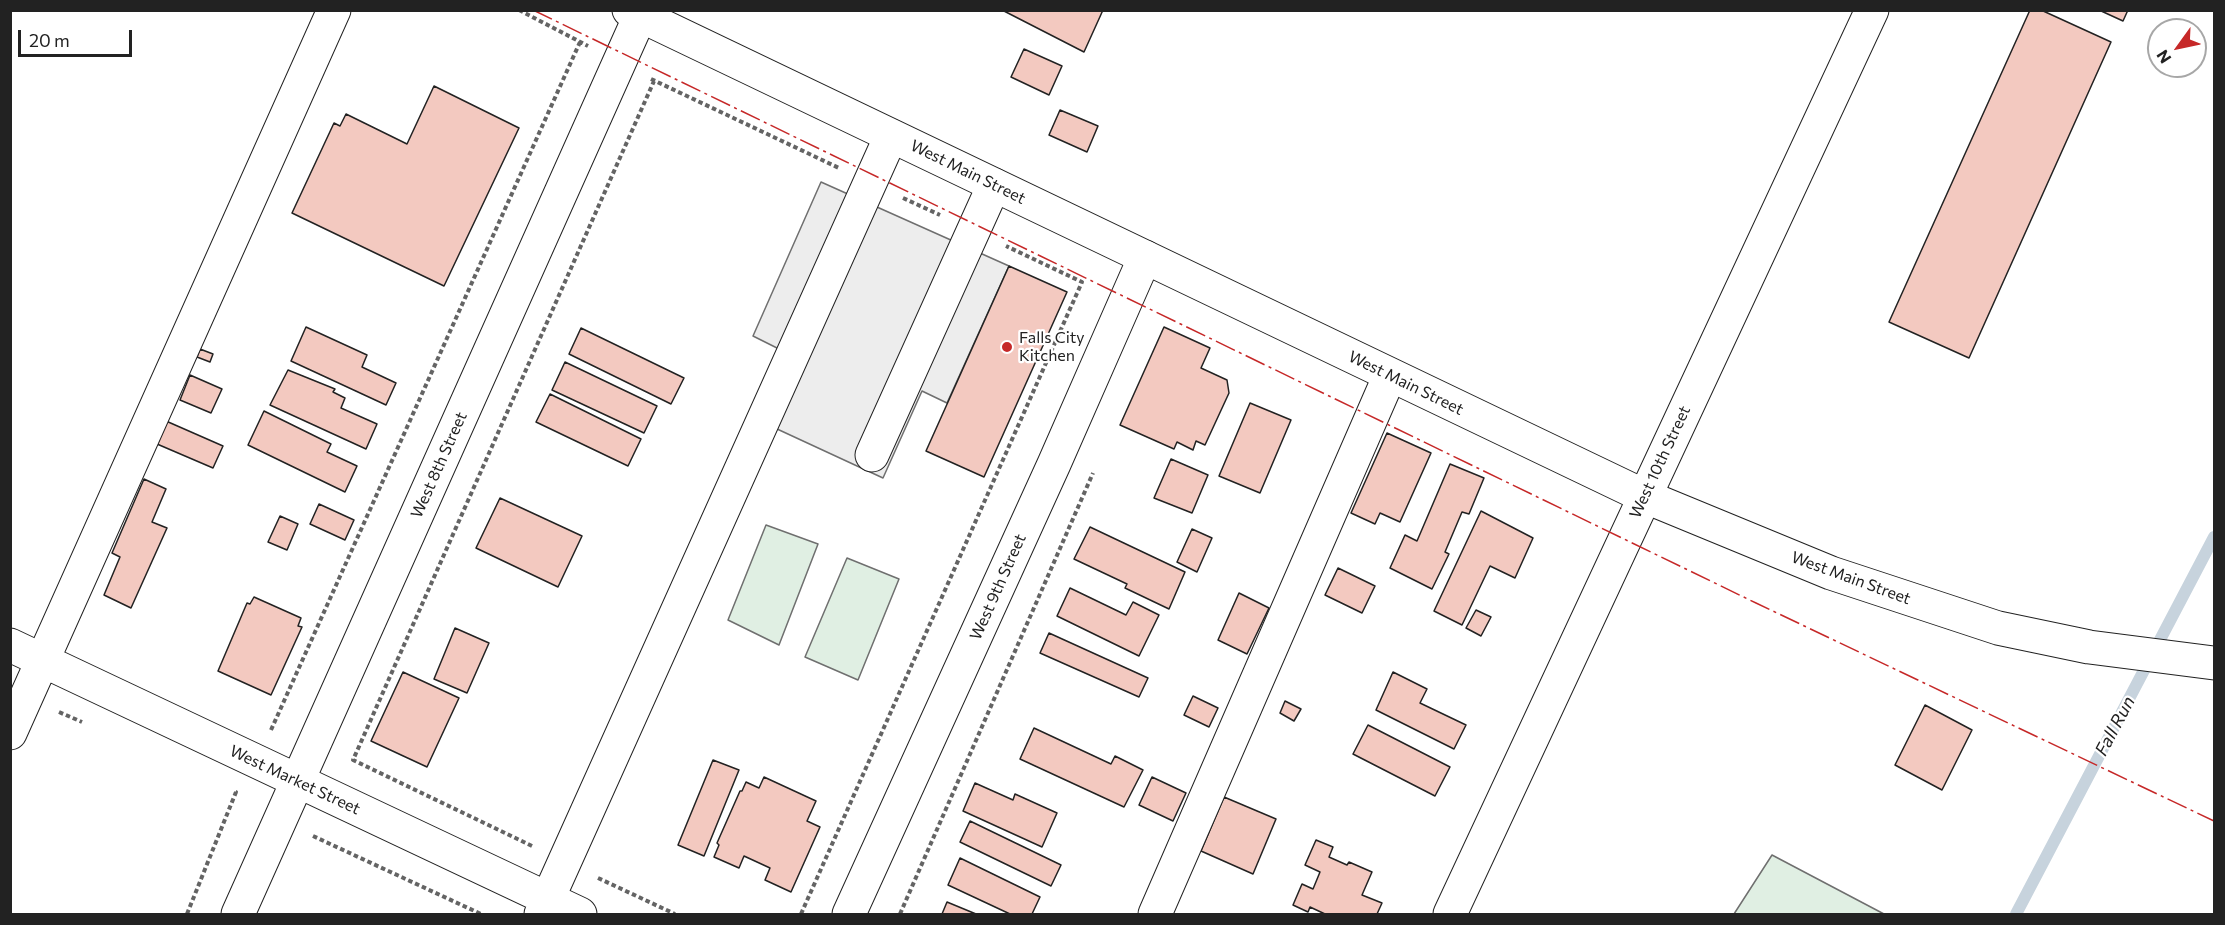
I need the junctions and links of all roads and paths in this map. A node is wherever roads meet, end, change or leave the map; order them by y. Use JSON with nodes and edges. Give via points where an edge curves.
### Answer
{"nodes":[{"id":1,"x":334,"y":10,"type":"edge"},
{"id":2,"x":1872,"y":10,"type":"edge"},
{"id":3,"x":635,"y":13,"type":"edge"},
{"id":4,"x":580,"y":42,"type":"dead end"},
{"id":5,"x":654,"y":81,"type":"dead end"},
{"id":6,"x":891,"y":136,"type":"junction"},
{"id":7,"x":994,"y":184,"type":"junction"},
{"id":8,"x":1145,"y":257,"type":"junction"},
{"id":9,"x":1390,"y":375,"type":"junction"},
{"id":10,"x":872,"y":455,"type":"dead end"},
{"id":11,"x":1644,"y":496,"type":"junction"},
{"id":12,"x":10,"y":645,"type":"edge"},
{"id":13,"x":43,"y":661,"type":"junction"},
{"id":14,"x":2214,"y":663,"type":"edge"},
{"id":15,"x":27,"y":698,"type":"junction"},
{"id":16,"x":273,"y":725,"type":"dead end"},
{"id":17,"x":89,"y":726,"type":"dead end"},
{"id":18,"x":10,"y":733,"type":"edge"},
{"id":19,"x":298,"y":781,"type":"junction"},
{"id":20,"x":225,"y":787,"type":"dead end"},
{"id":21,"x":236,"y":792,"type":"junction"},
{"id":22,"x":281,"y":817,"type":"junction"},
{"id":23,"x":565,"y":862,"type":"junction"},
{"id":24,"x":544,"y":907,"type":"edge"},
{"id":25,"x":187,"y":915,"type":"edge"},
{"id":26,"x":238,"y":915,"type":"edge"},
{"id":27,"x":481,"y":915,"type":"edge"},
{"id":28,"x":580,"y":915,"type":"edge"},
{"id":29,"x":675,"y":915,"type":"edge"},
{"id":30,"x":849,"y":915,"type":"edge"},
{"id":31,"x":1155,"y":915,"type":"edge"},
{"id":32,"x":1450,"y":915,"type":"edge"}],
"edges":[{"from":1,"to":13,"type":"street"},
{"from":2,"to":11,"type":"street","name":"West 10th Street"},
{"from":3,"to":6,"type":"street","name":"West Main Street"},
{"from":3,"to":19,"type":"street","name":"West 8th Street"},
{"from":4,"to":16,"type":"path"},
{"from":5,"to":23,"type":"path","via":[[353,760]]},
{"from":6,"to":7,"type":"street","name":"West Main Street"},
{"from":6,"to":23,"type":"street"},
{"from":7,"to":8,"type":"street","name":"West Main Street"},
{"from":7,"to":10,"type":"street"},
{"from":8,"to":9,"type":"street","name":"West Main Street"},
{"from":8,"to":30,"type":"street","name":"West 9th Street"},
{"from":9,"to":11,"type":"street","name":"West Main Street"},
{"from":9,"to":31,"type":"street"},
{"from":11,"to":14,"type":"street","name":"West Main Street","via":[[1831,573],[1998,628],[2088,647]]},
{"from":11,"to":32,"type":"street","name":"West 10th Street"},
{"from":12,"to":13,"type":"street","name":"West Market Street"},
{"from":13,"to":15,"type":"street"},
{"from":13,"to":19,"type":"street","name":"West Market Street"},
{"from":15,"to":17,"type":"path"},
{"from":15,"to":18,"type":"street"},
{"from":19,"to":22,"type":"street","name":"West 8th Street"},
{"from":19,"to":24,"type":"street","name":"West Market Street"},
{"from":20,"to":21,"type":"path"},
{"from":21,"to":22,"type":"path"},
{"from":21,"to":25,"type":"path"},
{"from":22,"to":26,"type":"street","name":"West 8th Street"},
{"from":22,"to":27,"type":"path","via":[[317,838]]},
{"from":23,"to":24,"type":"street"},
{"from":23,"to":29,"type":"path"},
{"from":24,"to":28,"type":"street","name":"West Market Street"}]}
